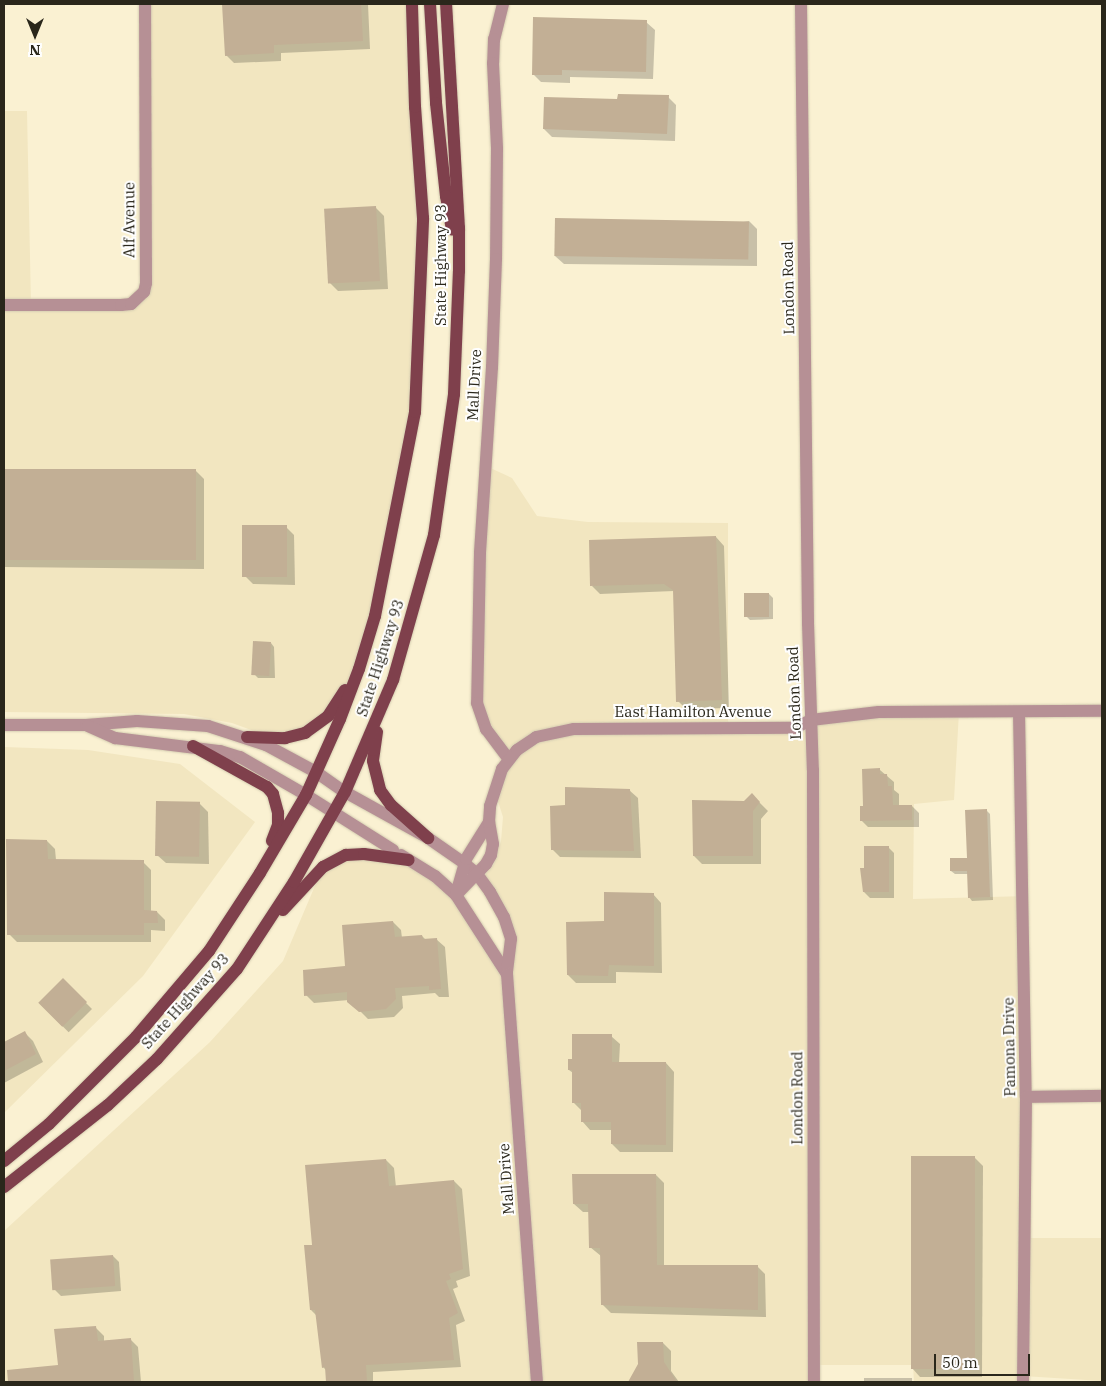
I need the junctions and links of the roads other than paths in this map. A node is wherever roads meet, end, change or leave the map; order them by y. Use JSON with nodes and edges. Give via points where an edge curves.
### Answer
{"nodes":[{"id":1,"x":145,"y":4,"type":"edge"},
{"id":2,"x":412,"y":4,"type":"edge"},
{"id":3,"x":430,"y":4,"type":"edge"},
{"id":4,"x":446,"y":4,"type":"edge"},
{"id":5,"x":503,"y":4,"type":"edge"},
{"id":6,"x":801,"y":4,"type":"edge"},
{"id":7,"x":459,"y":271,"type":"junction"},
{"id":8,"x":4,"y":305,"type":"edge"},
{"id":9,"x":359,"y":669,"type":"junction"},
{"id":10,"x":1102,"y":711,"type":"edge"},
{"id":11,"x":1019,"y":712,"type":"junction"},
{"id":12,"x":379,"y":714,"type":"junction"},
{"id":13,"x":811,"y":720,"type":"junction"},
{"id":14,"x":4,"y":725,"type":"edge"},
{"id":15,"x":86,"y":725,"type":"junction"},
{"id":16,"x":247,"y":737,"type":"junction"},
{"id":17,"x":193,"y":746,"type":"junction"},
{"id":18,"x":509,"y":759,"type":"junction"},
{"id":19,"x":316,"y":772,"type":"junction"},
{"id":20,"x":345,"y":792,"type":"junction"},
{"id":21,"x":306,"y":795,"type":"junction"},
{"id":22,"x":333,"y":813,"type":"junction"},
{"id":23,"x":489,"y":822,"type":"junction"},
{"id":24,"x":428,"y":838,"type":"junction"},
{"id":25,"x":409,"y":860,"type":"junction"},
{"id":26,"x":464,"y":863,"type":"junction"},
{"id":27,"x":260,"y":873,"type":"junction"},
{"id":28,"x":477,"y":874,"type":"junction"},
{"id":29,"x":456,"y":895,"type":"junction"},
{"id":30,"x":263,"y":932,"type":"junction"},
{"id":31,"x":507,"y":974,"type":"junction"},
{"id":32,"x":1102,"y":1096,"type":"edge"},
{"id":33,"x":1026,"y":1097,"type":"junction"},
{"id":34,"x":4,"y":1161,"type":"edge"},
{"id":35,"x":4,"y":1187,"type":"edge"},
{"id":36,"x":537,"y":1382,"type":"edge"},
{"id":37,"x":814,"y":1382,"type":"edge"},
{"id":38,"x":1023,"y":1382,"type":"edge"}],
"edges":[{"from":1,"to":8,"type":"street","name":"Alf Avenue","via":[[144,292],[131,304],[121,305]]},
{"from":2,"to":9,"type":"main road","name":"State Highway 93","via":[[423,218],[415,412],[379,599]]},
{"from":3,"to":7,"type":"main road","via":[[446,196]]},
{"from":4,"to":7,"type":"main road","name":"State Highway 93"},
{"from":5,"to":18,"type":"street","name":"Mall Drive","via":[[494,39],[493,63],[497,149],[496,264],[480,553],[477,703],[486,729]]},
{"from":6,"to":13,"type":"street","name":"London Road"},
{"from":7,"to":12,"type":"main road","name":"State Highway 93","via":[[454,394],[434,535],[393,680]]},
{"from":9,"to":16,"type":"main road","via":[[328,716],[313,729],[285,738]]},
{"from":9,"to":19,"type":"main road","name":"State Highway 93"},
{"from":10,"to":11,"type":"street","name":"East Hamilton Avenue"},
{"from":11,"to":13,"type":"street","name":"East Hamilton Avenue","via":[[879,712]]},
{"from":11,"to":33,"type":"street","name":"Pamona Drive"},
{"from":12,"to":20,"type":"main road","name":"State Highway 93"},
{"from":12,"to":24,"type":"main road","via":[[374,761],[380,790],[391,805]]},
{"from":13,"to":18,"type":"street","name":"East Hamilton Avenue","via":[[795,728],[567,729],[536,737],[520,746]]},
{"from":13,"to":37,"type":"street","name":"London Road"},
{"from":14,"to":15,"type":"street"},
{"from":15,"to":16,"type":"street","via":[[137,721],[183,723]]},
{"from":15,"to":17,"type":"street","via":[[115,738]]},
{"from":16,"to":19,"type":"street"},
{"from":17,"to":21,"type":"street","via":[[240,757]]},
{"from":17,"to":27,"type":"main road","via":[[267,787],[273,794],[278,826]]},
{"from":18,"to":23,"type":"street","name":"East Hamilton Avenue","via":[[492,794]]},
{"from":19,"to":20,"type":"street"},
{"from":19,"to":21,"type":"main road","name":"State Highway 93"},
{"from":20,"to":22,"type":"main road","name":"State Highway 93"},
{"from":20,"to":24,"type":"street"},
{"from":21,"to":22,"type":"street"},
{"from":21,"to":27,"type":"main road","name":"State Highway 93"},
{"from":22,"to":25,"type":"street"},
{"from":22,"to":30,"type":"main road","name":"State Highway 93"},
{"from":23,"to":26,"type":"street","name":"East Hamilton Avenue"},
{"from":23,"to":28,"type":"street","name":"East Hamilton Avenue","via":[[493,851]]},
{"from":24,"to":26,"type":"street"},
{"from":25,"to":29,"type":"street","via":[[435,876]]},
{"from":25,"to":30,"type":"main road","via":[[364,854],[335,859],[323,867]]},
{"from":26,"to":28,"type":"street","name":"Mall Drive"},
{"from":26,"to":29,"type":"street"},
{"from":27,"to":34,"type":"main road","name":"State Highway 93","via":[[209,951],[136,1037],[49,1124]]},
{"from":28,"to":29,"type":"street","name":"East Hamilton Avenue"},
{"from":28,"to":31,"type":"street","name":"Mall Drive","via":[[509,928],[511,950]]},
{"from":29,"to":31,"type":"street","name":"Mall Drive"},
{"from":30,"to":35,"type":"main road","name":"State Highway 93","via":[[237,969],[156,1059],[108,1105]]},
{"from":31,"to":36,"type":"street","name":"Mall Drive"},
{"from":32,"to":33,"type":"street"},
{"from":33,"to":38,"type":"street","name":"Pamona Drive"}]}
